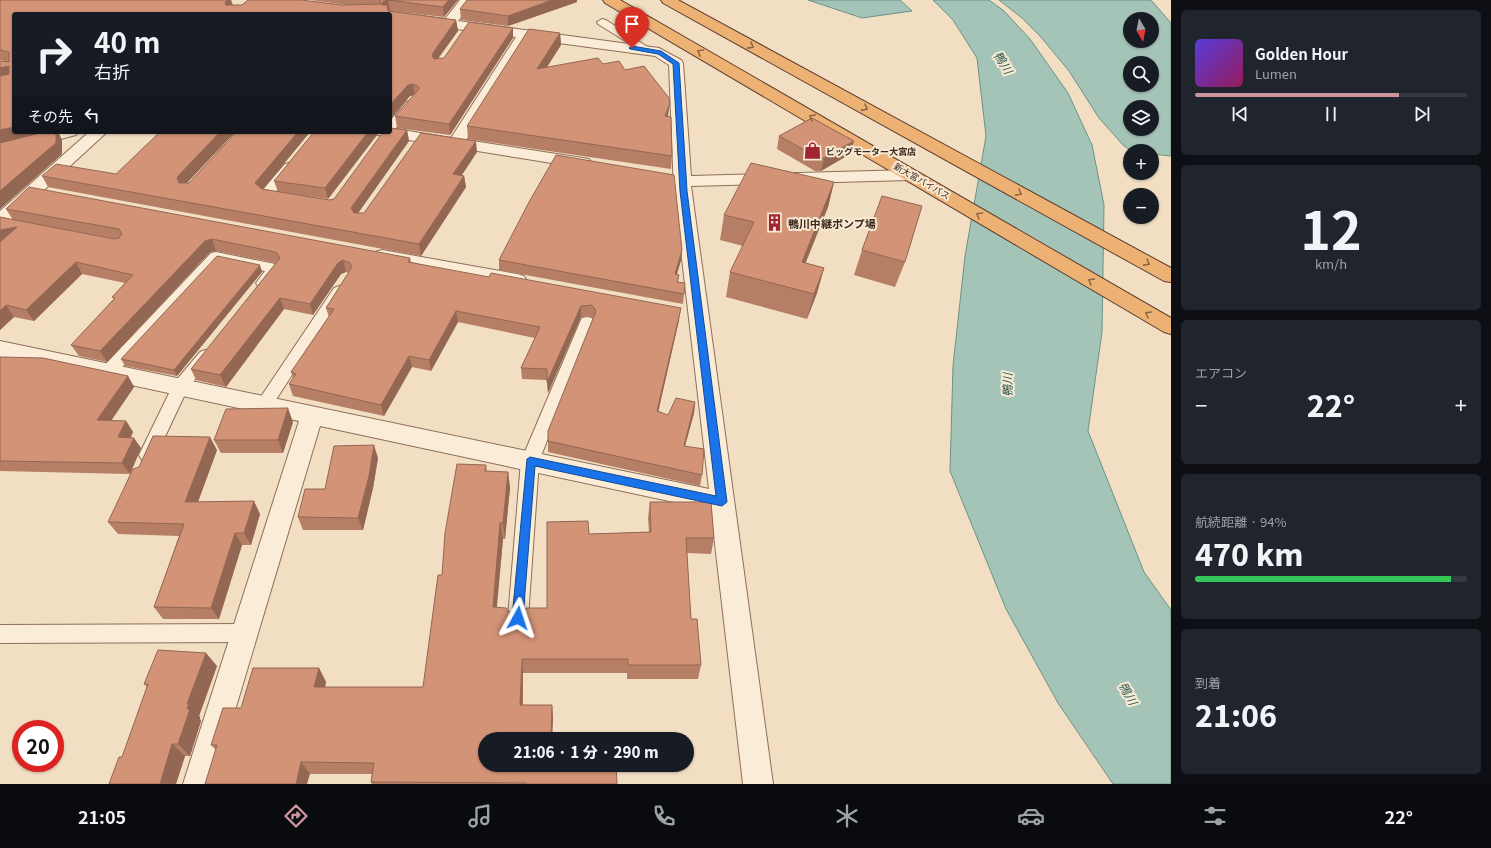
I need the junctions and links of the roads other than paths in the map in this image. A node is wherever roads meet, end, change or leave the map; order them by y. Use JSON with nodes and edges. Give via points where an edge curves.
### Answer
{"nodes":[{"id":1,"x":467,"y":0,"type":"edge"},
{"id":2,"x":610,"y":0,"type":"edge"},
{"id":3,"x":668,"y":0,"type":"edge"},
{"id":4,"x":392,"y":16,"type":"edge"},
{"id":5,"x":602,"y":22,"type":"dead end"},
{"id":6,"x":449,"y":24,"type":"junction"},
{"id":7,"x":525,"y":33,"type":"junction"},
{"id":8,"x":647,"y":50,"type":"junction"},
{"id":9,"x":414,"y":98,"type":"edge"},
{"id":10,"x":392,"y":126,"type":"edge"},
{"id":11,"x":62,"y":134,"type":"edge"},
{"id":12,"x":97,"y":134,"type":"edge"},
{"id":13,"x":384,"y":135,"type":"edge"},
{"id":14,"x":456,"y":143,"type":"junction"},
{"id":15,"x":0,"y":149,"type":"edge"},
{"id":16,"x":299,"y":155,"type":"edge"},
{"id":17,"x":597,"y":165,"type":"edge"},
{"id":18,"x":910,"y":175,"type":"junction"},
{"id":19,"x":678,"y":178,"type":"junction"},
{"id":20,"x":31,"y":191,"type":"junction"},
{"id":21,"x":55,"y":195,"type":"edge"},
{"id":22,"x":295,"y":200,"type":"edge"},
{"id":23,"x":5,"y":218,"type":"edge"},
{"id":24,"x":361,"y":252,"type":"edge"},
{"id":25,"x":1171,"y":276,"type":"edge"},
{"id":26,"x":347,"y":278,"type":"edge"},
{"id":27,"x":534,"y":284,"type":"edge"},
{"id":28,"x":255,"y":294,"type":"edge"},
{"id":29,"x":587,"y":322,"type":"dead end"},
{"id":30,"x":1171,"y":327,"type":"edge"},
{"id":31,"x":215,"y":343,"type":"edge"},
{"id":32,"x":0,"y":349,"type":"edge"},
{"id":33,"x":108,"y":372,"type":"junction"},
{"id":34,"x":180,"y":387,"type":"junction"},
{"id":35,"x":264,"y":405,"type":"junction"},
{"id":36,"x":312,"y":415,"type":"junction"},
{"id":37,"x":530,"y":461,"type":"junction"},
{"id":38,"x":143,"y":467,"type":"edge"},
{"id":39,"x":722,"y":502,"type":"junction"},
{"id":40,"x":518,"y":618,"type":"edge"},
{"id":41,"x":244,"y":633,"type":"junction"},
{"id":42,"x":0,"y":634,"type":"edge"},
{"id":43,"x":198,"y":784,"type":"edge"},
{"id":44,"x":758,"y":784,"type":"edge"}],
"edges":[{"from":1,"to":6,"type":"street"},
{"from":18,"to":2,"type":"highway","name":"新大宮バイパス","one_way":true},
{"from":3,"to":25,"type":"highway","one_way":true},
{"from":4,"to":6,"type":"street"},
{"from":5,"to":8,"type":"lane"},
{"from":6,"to":7,"type":"street","via":[[464,32]]},
{"from":7,"to":8,"type":"street"},
{"from":7,"to":14,"type":"street"},
{"from":8,"to":19,"type":"street","via":[[659,52],[676,63]]},
{"from":9,"to":10,"type":"lane"},
{"from":11,"to":15,"type":"street"},
{"from":12,"to":20,"type":"street"},
{"from":13,"to":14,"type":"street","via":[[415,144]]},
{"from":14,"to":17,"type":"street"},
{"from":16,"to":22,"type":"lane","via":[[266,195]]},
{"from":18,"to":19,"type":"street"},
{"from":30,"to":18,"type":"highway","name":"新大宮バイパス","one_way":true},
{"from":19,"to":39,"type":"street","via":[[691,314]]},
{"from":20,"to":21,"type":"street"},
{"from":20,"to":23,"type":"street"},
{"from":24,"to":27,"type":"street"},
{"from":26,"to":35,"type":"lane"},
{"from":28,"to":33,"type":"lane","via":[[275,269],[216,256]]},
{"from":29,"to":37,"type":"lane"},
{"from":31,"to":34,"type":"lane"},
{"from":32,"to":33,"type":"street"},
{"from":33,"to":34,"type":"street"},
{"from":34,"to":35,"type":"street"},
{"from":34,"to":38,"type":"lane"},
{"from":35,"to":36,"type":"street"},
{"from":36,"to":37,"type":"street"},
{"from":36,"to":41,"type":"street"},
{"from":37,"to":39,"type":"street"},
{"from":37,"to":40,"type":"lane"},
{"from":39,"to":44,"type":"street"},
{"from":41,"to":42,"type":"lane"},
{"from":41,"to":43,"type":"street"}]}
